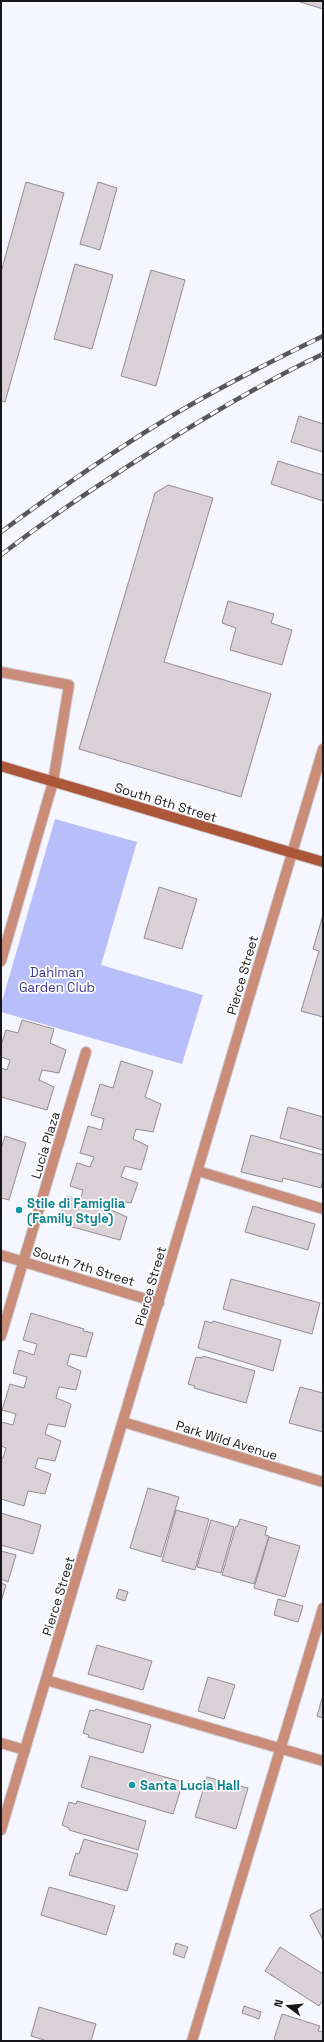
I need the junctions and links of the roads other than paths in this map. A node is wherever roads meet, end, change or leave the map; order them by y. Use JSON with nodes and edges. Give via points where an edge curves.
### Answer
{"nodes":[{"id":1,"x":1,"y":672,"type":"edge"},
{"id":2,"x":323,"y":749,"type":"edge"},
{"id":3,"x":1,"y":766,"type":"edge"},
{"id":4,"x":53,"y":782,"type":"junction"},
{"id":5,"x":292,"y":853,"type":"junction"},
{"id":6,"x":323,"y":862,"type":"edge"},
{"id":7,"x":1,"y":961,"type":"edge"},
{"id":8,"x":86,"y":1052,"type":"dead end"},
{"id":9,"x":198,"y":1171,"type":"junction"},
{"id":10,"x":323,"y":1210,"type":"edge"},
{"id":11,"x":1,"y":1255,"type":"edge"},
{"id":12,"x":23,"y":1262,"type":"junction"},
{"id":13,"x":159,"y":1303,"type":"junction"},
{"id":14,"x":1,"y":1336,"type":"edge"},
{"id":15,"x":123,"y":1422,"type":"junction"},
{"id":16,"x":323,"y":1482,"type":"edge"},
{"id":17,"x":323,"y":1608,"type":"edge"},
{"id":18,"x":46,"y":1680,"type":"junction"},
{"id":19,"x":1,"y":1743,"type":"edge"},
{"id":20,"x":281,"y":1749,"type":"junction"},
{"id":21,"x":25,"y":1750,"type":"junction"},
{"id":22,"x":323,"y":1761,"type":"edge"},
{"id":23,"x":1,"y":1830,"type":"edge"},
{"id":24,"x":192,"y":2041,"type":"edge"}],
"edges":[{"from":1,"to":4,"type":"street","via":[[69,685]]},
{"from":2,"to":5,"type":"street","name":"Pierce Street"},
{"from":3,"to":4,"type":"street","name":"South 6th Street"},
{"from":4,"to":5,"type":"street","name":"South 6th Street"},
{"from":4,"to":7,"type":"street"},
{"from":5,"to":6,"type":"street","name":"South 6th Street"},
{"from":5,"to":9,"type":"street","name":"Pierce Street"},
{"from":8,"to":12,"type":"street","name":"Lucia Plaza"},
{"from":9,"to":10,"type":"street"},
{"from":9,"to":13,"type":"street","name":"Pierce Street"},
{"from":11,"to":12,"type":"street","name":"South 7th Street"},
{"from":12,"to":13,"type":"street","name":"South 7th Street"},
{"from":12,"to":14,"type":"street","name":"Lucia Plaza"},
{"from":13,"to":15,"type":"street","name":"Pierce Street"},
{"from":15,"to":16,"type":"street","name":"Park Wild Avenue"},
{"from":15,"to":18,"type":"street","name":"Pierce Street"},
{"from":17,"to":20,"type":"street"},
{"from":18,"to":20,"type":"street"},
{"from":18,"to":21,"type":"street","name":"Pierce Street"},
{"from":19,"to":21,"type":"street"},
{"from":20,"to":22,"type":"street"},
{"from":20,"to":24,"type":"street"},
{"from":21,"to":23,"type":"street","name":"Pierce Street"}]}
